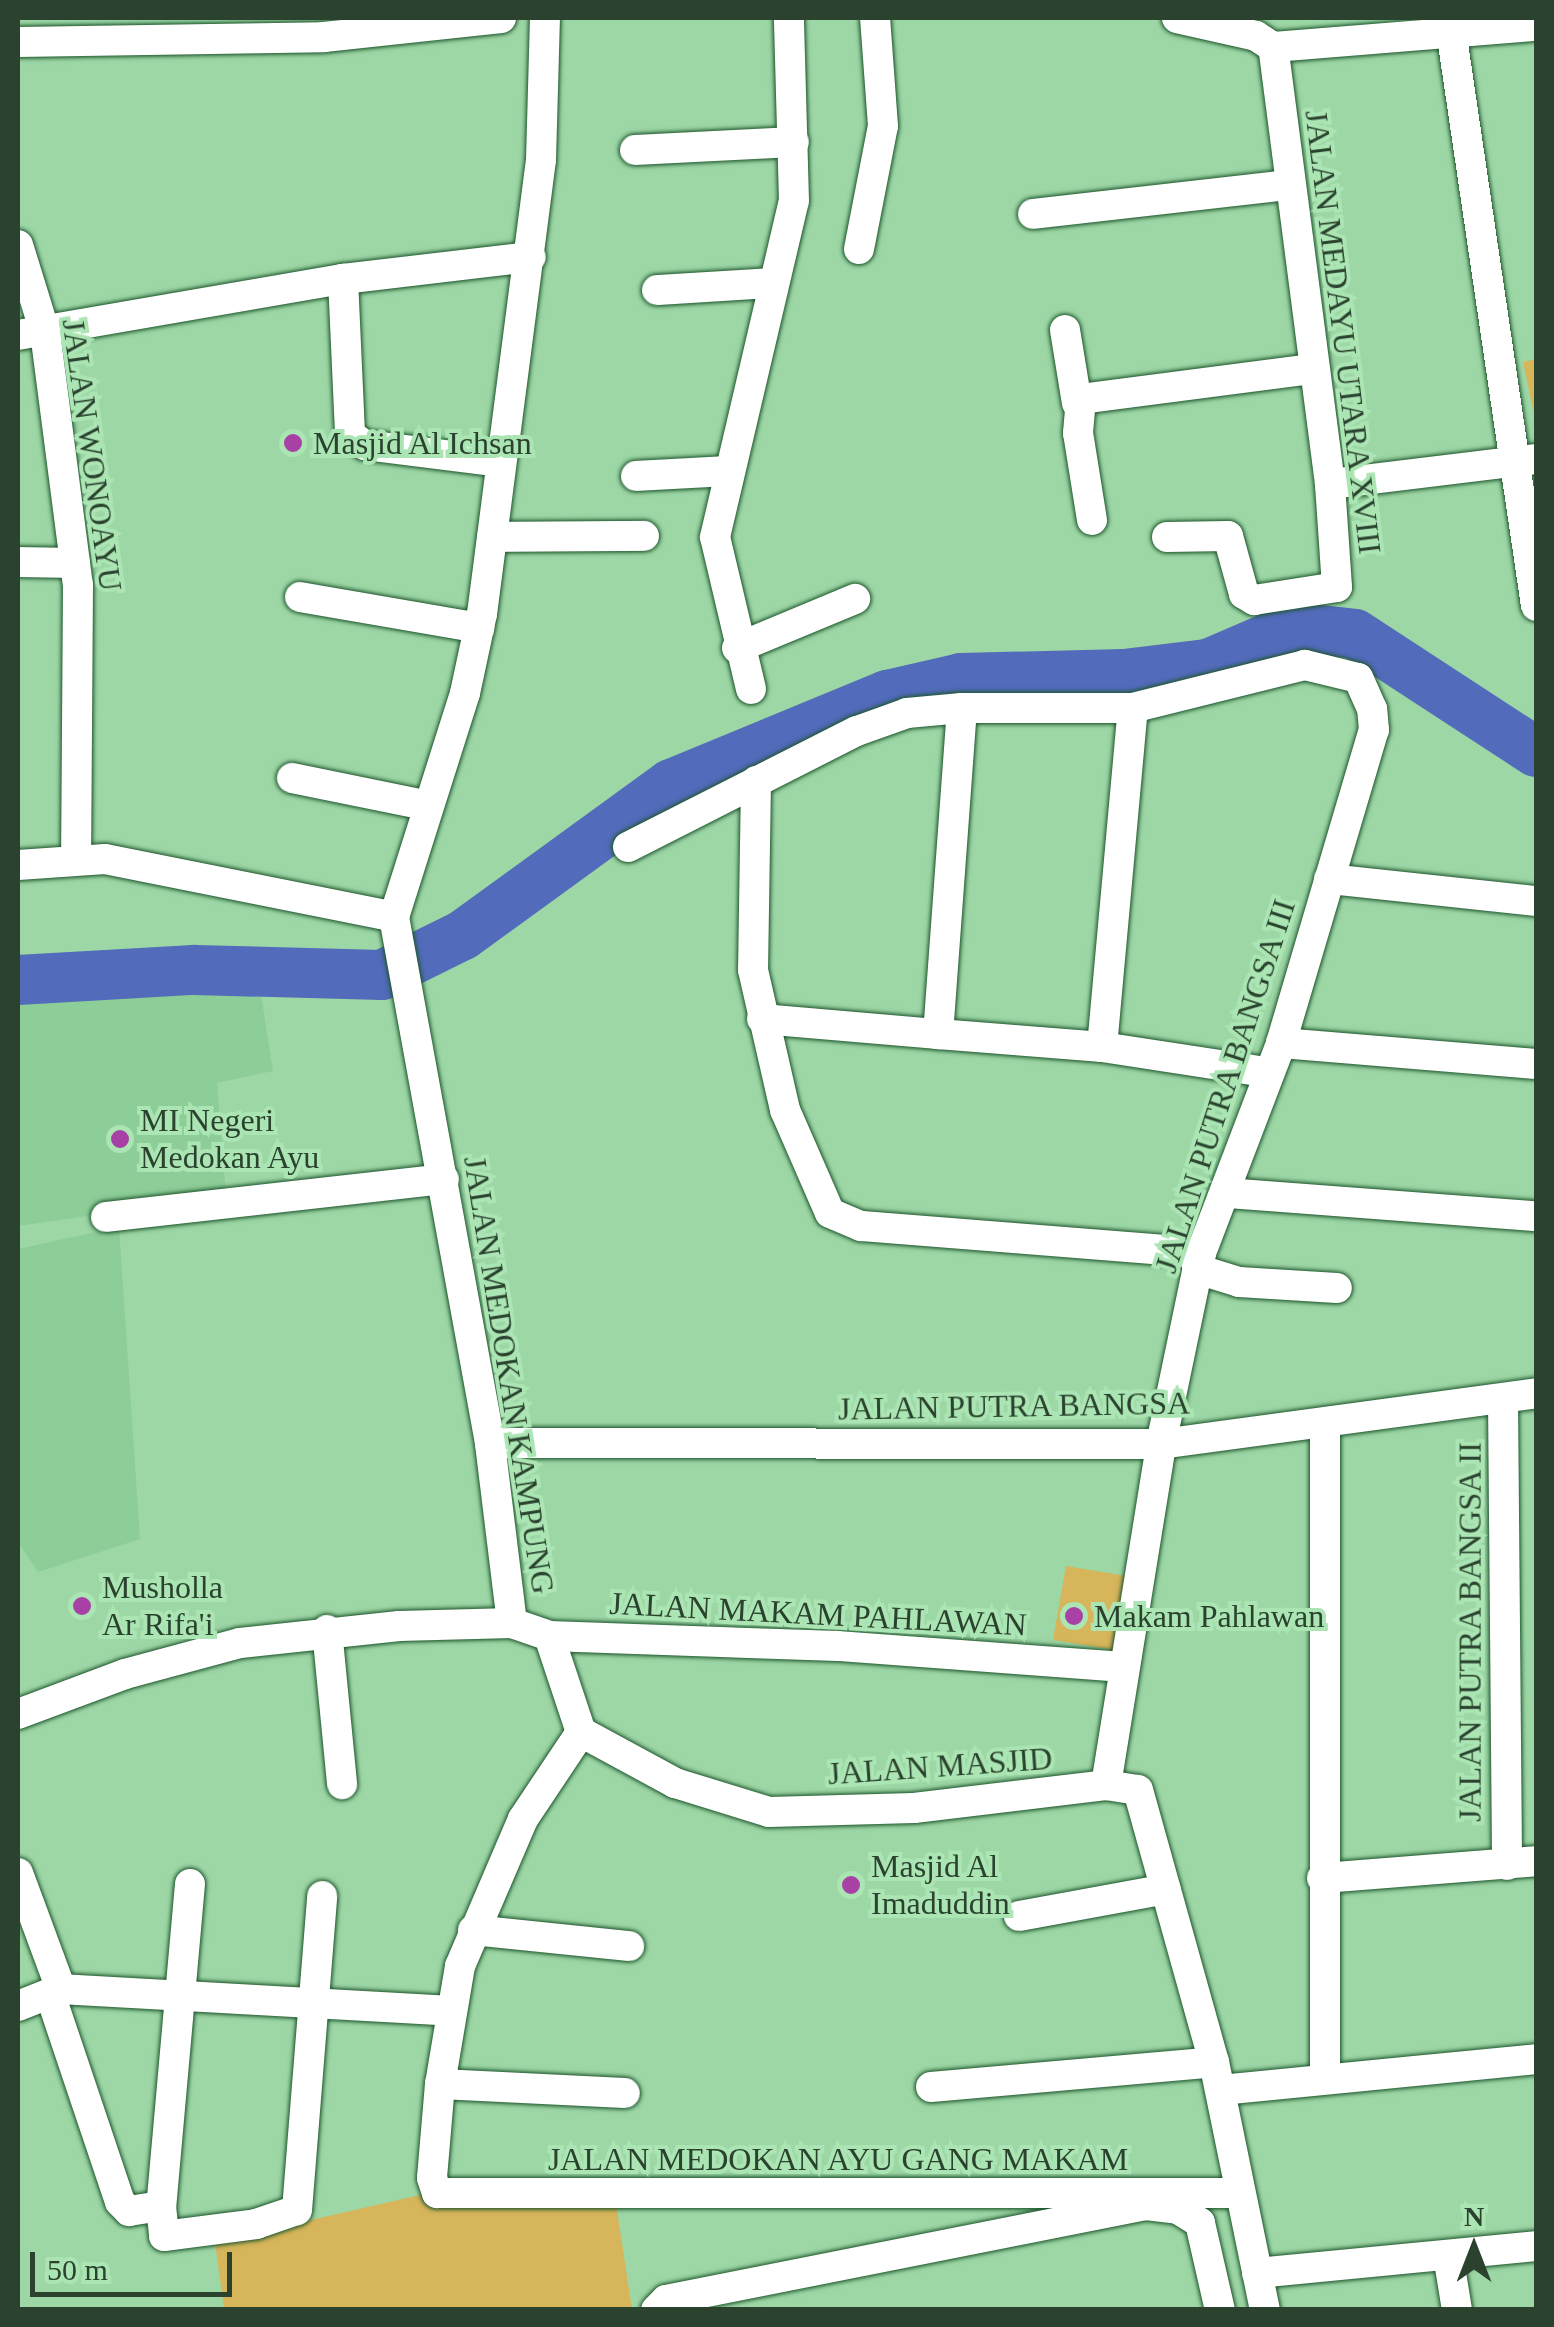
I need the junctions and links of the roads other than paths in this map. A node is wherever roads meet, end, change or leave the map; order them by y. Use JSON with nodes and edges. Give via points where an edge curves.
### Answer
{"nodes":[{"id":1,"x":501,"y":18,"type":"edge"},
{"id":2,"x":545,"y":18,"type":"edge"},
{"id":3,"x":789,"y":18,"type":"edge"},
{"id":4,"x":875,"y":18,"type":"edge"},
{"id":5,"x":1178,"y":18,"type":"edge"},
{"id":6,"x":440,"y":22,"type":"edge"},
{"id":7,"x":1536,"y":26,"type":"edge"},
{"id":8,"x":1262,"y":34,"type":"edge"},
{"id":9,"x":1452,"y":37,"type":"junction"},
{"id":10,"x":18,"y":42,"type":"edge"},
{"id":11,"x":794,"y":142,"type":"junction"},
{"id":12,"x":635,"y":150,"type":"dead end"},
{"id":13,"x":1287,"y":185,"type":"junction"},
{"id":14,"x":1033,"y":214,"type":"dead end"},
{"id":15,"x":18,"y":245,"type":"edge"},
{"id":16,"x":859,"y":249,"type":"dead end"},
{"id":17,"x":531,"y":258,"type":"junction"},
{"id":18,"x":343,"y":279,"type":"junction"},
{"id":19,"x":770,"y":283,"type":"junction"},
{"id":20,"x":657,"y":290,"type":"dead end"},
{"id":21,"x":1065,"y":330,"type":"dead end"},
{"id":22,"x":31,"y":334,"type":"edge"},
{"id":23,"x":1313,"y":369,"type":"junction"},
{"id":24,"x":1077,"y":403,"type":"junction"},
{"id":25,"x":1526,"y":460,"type":"edge"},
{"id":26,"x":501,"y":462,"type":"junction"},
{"id":27,"x":728,"y":471,"type":"junction"},
{"id":28,"x":636,"y":476,"type":"dead end"},
{"id":29,"x":1330,"y":484,"type":"junction"},
{"id":30,"x":1092,"y":520,"type":"dead end"},
{"id":31,"x":644,"y":536,"type":"dead end"},
{"id":32,"x":1167,"y":536,"type":"dead end"},
{"id":33,"x":492,"y":537,"type":"junction"},
{"id":34,"x":18,"y":562,"type":"edge"},
{"id":35,"x":75,"y":563,"type":"junction"},
{"id":36,"x":300,"y":597,"type":"dead end"},
{"id":37,"x":855,"y":599,"type":"dead end"},
{"id":38,"x":1536,"y":606,"type":"edge"},
{"id":39,"x":479,"y":628,"type":"junction"},
{"id":40,"x":737,"y":648,"type":"junction"},
{"id":41,"x":751,"y":689,"type":"dead end"},
{"id":42,"x":962,"y":708,"type":"junction"},
{"id":43,"x":1133,"y":708,"type":"junction"},
{"id":44,"x":292,"y":778,"type":"dead end"},
{"id":45,"x":756,"y":782,"type":"junction"},
{"id":46,"x":426,"y":805,"type":"junction"},
{"id":47,"x":628,"y":847,"type":"dead end"},
{"id":48,"x":76,"y":858,"type":"junction"},
{"id":49,"x":18,"y":865,"type":"edge"},
{"id":50,"x":1329,"y":879,"type":"junction"},
{"id":51,"x":1536,"y":901,"type":"edge"},
{"id":52,"x":395,"y":926,"type":"junction"},
{"id":53,"x":762,"y":1019,"type":"junction"},
{"id":54,"x":938,"y":1034,"type":"junction"},
{"id":55,"x":1281,"y":1042,"type":"junction"},
{"id":56,"x":1102,"y":1047,"type":"junction"},
{"id":57,"x":1536,"y":1064,"type":"edge"},
{"id":58,"x":1266,"y":1072,"type":"junction"},
{"id":59,"x":444,"y":1178,"type":"junction"},
{"id":60,"x":1227,"y":1193,"type":"junction"},
{"id":61,"x":1536,"y":1216,"type":"edge"},
{"id":62,"x":106,"y":1217,"type":"dead end"},
{"id":63,"x":1199,"y":1261,"type":"junction"},
{"id":64,"x":1336,"y":1288,"type":"dead end"},
{"id":65,"x":1536,"y":1394,"type":"edge"},
{"id":66,"x":1503,"y":1399,"type":"junction"},
{"id":67,"x":1325,"y":1422,"type":"junction"},
{"id":68,"x":490,"y":1443,"type":"junction"},
{"id":69,"x":1161,"y":1444,"type":"junction"},
{"id":70,"x":512,"y":1623,"type":"junction"},
{"id":71,"x":327,"y":1630,"type":"junction"},
{"id":72,"x":548,"y":1636,"type":"junction"},
{"id":73,"x":1122,"y":1667,"type":"junction"},
{"id":74,"x":18,"y":1714,"type":"edge"},
{"id":75,"x":581,"y":1732,"type":"junction"},
{"id":76,"x":342,"y":1784,"type":"dead end"},
{"id":77,"x":1106,"y":1784,"type":"junction"},
{"id":78,"x":1522,"y":1863,"type":"edge"},
{"id":79,"x":18,"y":1873,"type":"edge"},
{"id":80,"x":1322,"y":1878,"type":"junction"},
{"id":81,"x":190,"y":1884,"type":"dead end"},
{"id":82,"x":1166,"y":1890,"type":"junction"},
{"id":83,"x":322,"y":1896,"type":"dead end"},
{"id":84,"x":1019,"y":1916,"type":"dead end"},
{"id":85,"x":472,"y":1930,"type":"junction"},
{"id":86,"x":628,"y":1946,"type":"dead end"},
{"id":87,"x":55,"y":1992,"type":"junction"},
{"id":88,"x":178,"y":1996,"type":"junction"},
{"id":89,"x":311,"y":2004,"type":"junction"},
{"id":90,"x":18,"y":2006,"type":"edge"},
{"id":91,"x":450,"y":2010,"type":"junction"},
{"id":92,"x":1536,"y":2059,"type":"edge"},
{"id":93,"x":1217,"y":2076,"type":"junction"},
{"id":94,"x":1325,"y":2078,"type":"junction"},
{"id":95,"x":440,"y":2084,"type":"junction"},
{"id":96,"x":931,"y":2086,"type":"dead end"},
{"id":97,"x":625,"y":2094,"type":"dead end"},
{"id":98,"x":1239,"y":2193,"type":"junction"},
{"id":99,"x":161,"y":2206,"type":"junction"},
{"id":100,"x":1536,"y":2246,"type":"edge"},
{"id":101,"x":1448,"y":2254,"type":"junction"},
{"id":102,"x":1257,"y":2273,"type":"junction"},
{"id":103,"x":656,"y":2310,"type":"edge"},
{"id":104,"x":1220,"y":2310,"type":"edge"},
{"id":105,"x":1265,"y":2310,"type":"edge"},
{"id":106,"x":1457,"y":2310,"type":"edge"}],
"edges":[{"from":1,"to":6,"type":"street"},
{"from":2,"to":17,"type":"street"},
{"from":3,"to":11,"type":"street"},
{"from":4,"to":16,"type":"street","via":[[883,126]]},
{"from":5,"to":8,"type":"street"},
{"from":6,"to":10,"type":"street","via":[[210,41]]},
{"from":7,"to":9,"type":"street"},
{"from":8,"to":9,"type":"street"},
{"from":8,"to":13,"type":"street","name":"JALAN MEDAYU UTARA XVIII"},
{"from":9,"to":25,"type":"street"},
{"from":11,"to":12,"type":"street"},
{"from":11,"to":19,"type":"street","via":[[794,201]]},
{"from":13,"to":14,"type":"street"},
{"from":13,"to":23,"type":"street","name":"JALAN MEDAYU UTARA XVIII"},
{"from":15,"to":22,"type":"street","name":"JALAN WONOAYU"},
{"from":17,"to":18,"type":"street"},
{"from":17,"to":26,"type":"street"},
{"from":18,"to":22,"type":"street"},
{"from":18,"to":26,"type":"street","via":[[350,435],[365,445]]},
{"from":19,"to":20,"type":"street"},
{"from":19,"to":27,"type":"street"},
{"from":21,"to":24,"type":"street"},
{"from":22,"to":35,"type":"street","name":"JALAN WONOAYU"},
{"from":23,"to":24,"type":"street"},
{"from":23,"to":29,"type":"street","name":"JALAN MEDAYU UTARA XVIII"},
{"from":24,"to":30,"type":"street"},
{"from":25,"to":29,"type":"street"},
{"from":25,"to":38,"type":"street"},
{"from":26,"to":33,"type":"street"},
{"from":27,"to":28,"type":"street"},
{"from":27,"to":40,"type":"street","via":[[715,536]]},
{"from":29,"to":32,"type":"street","name":"JALAN MEDAYU UTARA XVIII","via":[[1339,580],[1329,591],[1254,600],[1244,594],[1228,536]]},
{"from":31,"to":33,"type":"street"},
{"from":33,"to":39,"type":"street"},
{"from":34,"to":35,"type":"street"},
{"from":35,"to":48,"type":"street","name":"JALAN WONOAYU"},
{"from":36,"to":39,"type":"street"},
{"from":37,"to":40,"type":"street"},
{"from":39,"to":46,"type":"street"},
{"from":40,"to":41,"type":"street"},
{"from":42,"to":43,"type":"street"},
{"from":42,"to":45,"type":"street","via":[[907,713],[857,730]]},
{"from":42,"to":54,"type":"street"},
{"from":43,"to":50,"type":"street","name":"JALAN PUTRA BANGSA III","via":[[1305,665],[1358,678],[1374,730]]},
{"from":43,"to":56,"type":"street"},
{"from":44,"to":46,"type":"street"},
{"from":45,"to":47,"type":"street"},
{"from":45,"to":53,"type":"street","via":[[753,970]]},
{"from":46,"to":52,"type":"street"},
{"from":48,"to":49,"type":"street"},
{"from":48,"to":52,"type":"street"},
{"from":50,"to":51,"type":"street"},
{"from":50,"to":55,"type":"street","name":"JALAN PUTRA BANGSA III"},
{"from":52,"to":59,"type":"street","name":"JALAN MEDOKAN KAMPUNG"},
{"from":53,"to":54,"type":"street"},
{"from":53,"to":63,"type":"street","via":[[784,1110],[830,1213],[862,1226]]},
{"from":54,"to":56,"type":"street"},
{"from":55,"to":57,"type":"street"},
{"from":55,"to":58,"type":"street","name":"JALAN PUTRA BANGSA III"},
{"from":56,"to":58,"type":"street"},
{"from":58,"to":60,"type":"street","name":"JALAN PUTRA BANGSA III"},
{"from":59,"to":62,"type":"street"},
{"from":59,"to":68,"type":"street","name":"JALAN MEDOKAN KAMPUNG"},
{"from":60,"to":61,"type":"street"},
{"from":60,"to":63,"type":"street","name":"JALAN PUTRA BANGSA III"},
{"from":63,"to":64,"type":"street","via":[[1238,1282]]},
{"from":63,"to":69,"type":"street","name":"JALAN PUTRA BANGSA III"},
{"from":65,"to":66,"type":"street","name":"JALAN PUTRA BANGSA"},
{"from":66,"to":67,"type":"street","name":"JALAN PUTRA BANGSA"},
{"from":66,"to":78,"type":"street","name":"JALAN PUTRA BANGSA II"},
{"from":67,"to":69,"type":"street","name":"JALAN PUTRA BANGSA"},
{"from":67,"to":80,"type":"street"},
{"from":68,"to":69,"type":"street","name":"JALAN PUTRA BANGSA"},
{"from":68,"to":70,"type":"street","name":"JALAN MEDOKAN KAMPUNG"},
{"from":69,"to":73,"type":"street","name":"JALAN PUTRA BANGSA III"},
{"from":70,"to":71,"type":"street","name":"JALAN MEDOKAN KAMPUNG"},
{"from":70,"to":72,"type":"street","name":"JALAN MAKAM PAHLAWAN"},
{"from":71,"to":74,"type":"street","name":"JALAN MEDOKAN KAMPUNG","via":[[144,1668]]},
{"from":71,"to":76,"type":"street"},
{"from":72,"to":73,"type":"street","name":"JALAN MAKAM PAHLAWAN","via":[[779,1643]]},
{"from":72,"to":75,"type":"street"},
{"from":73,"to":77,"type":"street","name":"JALAN PUTRA BANGSA III"},
{"from":75,"to":77,"type":"street","name":"JALAN MASJID","via":[[675,1783],[769,1812],[914,1808]]},
{"from":75,"to":85,"type":"street","via":[[522,1819]]},
{"from":77,"to":82,"type":"street","via":[[1138,1790],[1147,1805]]},
{"from":78,"to":80,"type":"street"},
{"from":79,"to":87,"type":"street"},
{"from":80,"to":94,"type":"street"},
{"from":81,"to":88,"type":"street"},
{"from":82,"to":84,"type":"street"},
{"from":82,"to":93,"type":"street"},
{"from":83,"to":89,"type":"street"},
{"from":85,"to":86,"type":"street"},
{"from":85,"to":91,"type":"street"},
{"from":87,"to":88,"type":"street"},
{"from":87,"to":90,"type":"street"},
{"from":87,"to":99,"type":"street","via":[[120,2202],[129,2211]]},
{"from":88,"to":89,"type":"street"},
{"from":88,"to":99,"type":"street"},
{"from":89,"to":91,"type":"street"},
{"from":89,"to":99,"type":"street","via":[[297,2210],[256,2224],[164,2236]]},
{"from":91,"to":95,"type":"street"},
{"from":92,"to":94,"type":"street"},
{"from":93,"to":94,"type":"street"},
{"from":93,"to":96,"type":"street"},
{"from":93,"to":98,"type":"street"},
{"from":95,"to":97,"type":"street"},
{"from":95,"to":98,"type":"street","name":"JALAN MEDOKAN AYU GANG MAKAM","via":[[432,2178],[437,2193]]},
{"from":98,"to":102,"type":"street"},
{"from":100,"to":101,"type":"street"},
{"from":101,"to":102,"type":"street"},
{"from":101,"to":106,"type":"street"},
{"from":102,"to":105,"type":"street"},
{"from":103,"to":104,"type":"street","via":[[666,2300],[1146,2205],[1178,2209],[1200,2223]]}]}
